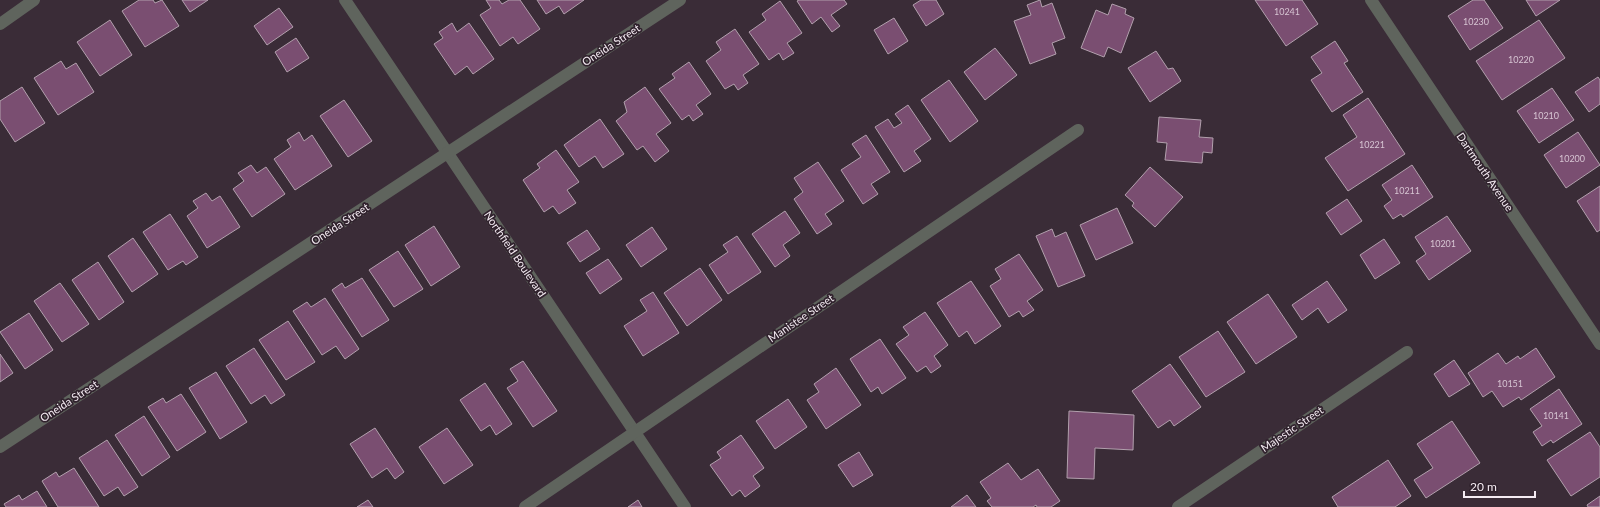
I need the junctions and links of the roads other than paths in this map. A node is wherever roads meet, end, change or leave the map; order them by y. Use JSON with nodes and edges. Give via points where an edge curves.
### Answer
{"nodes":[{"id":1,"x":34,"y":0,"type":"edge"},
{"id":2,"x":345,"y":0,"type":"edge"},
{"id":3,"x":680,"y":0,"type":"edge"},
{"id":4,"x":1371,"y":0,"type":"edge"},
{"id":5,"x":0,"y":24,"type":"edge"},
{"id":6,"x":1078,"y":130,"type":"dead end"},
{"id":7,"x":448,"y":153,"type":"junction"},
{"id":8,"x":1600,"y":344,"type":"edge"},
{"id":9,"x":1407,"y":352,"type":"dead end"},
{"id":10,"x":634,"y":432,"type":"junction"},
{"id":11,"x":0,"y":447,"type":"edge"},
{"id":12,"x":525,"y":507,"type":"edge"},
{"id":13,"x":685,"y":507,"type":"edge"},
{"id":14,"x":1178,"y":507,"type":"edge"}],
"edges":[{"from":1,"to":5,"type":"street"},
{"from":2,"to":7,"type":"street","name":"Northfield Boulevard"},
{"from":3,"to":7,"type":"street","name":"Oneida Street"},
{"from":4,"to":8,"type":"street","name":"Dartmouth Avenue"},
{"from":6,"to":10,"type":"street","name":"Manistee Street"},
{"from":7,"to":10,"type":"street","name":"Northfield Boulevard"},
{"from":7,"to":11,"type":"street","name":"Oneida Street"},
{"from":9,"to":14,"type":"street","name":"Majestic Street"},
{"from":10,"to":12,"type":"street","name":"Manistee Street"},
{"from":10,"to":13,"type":"street","name":"Northfield Boulevard"}]}
